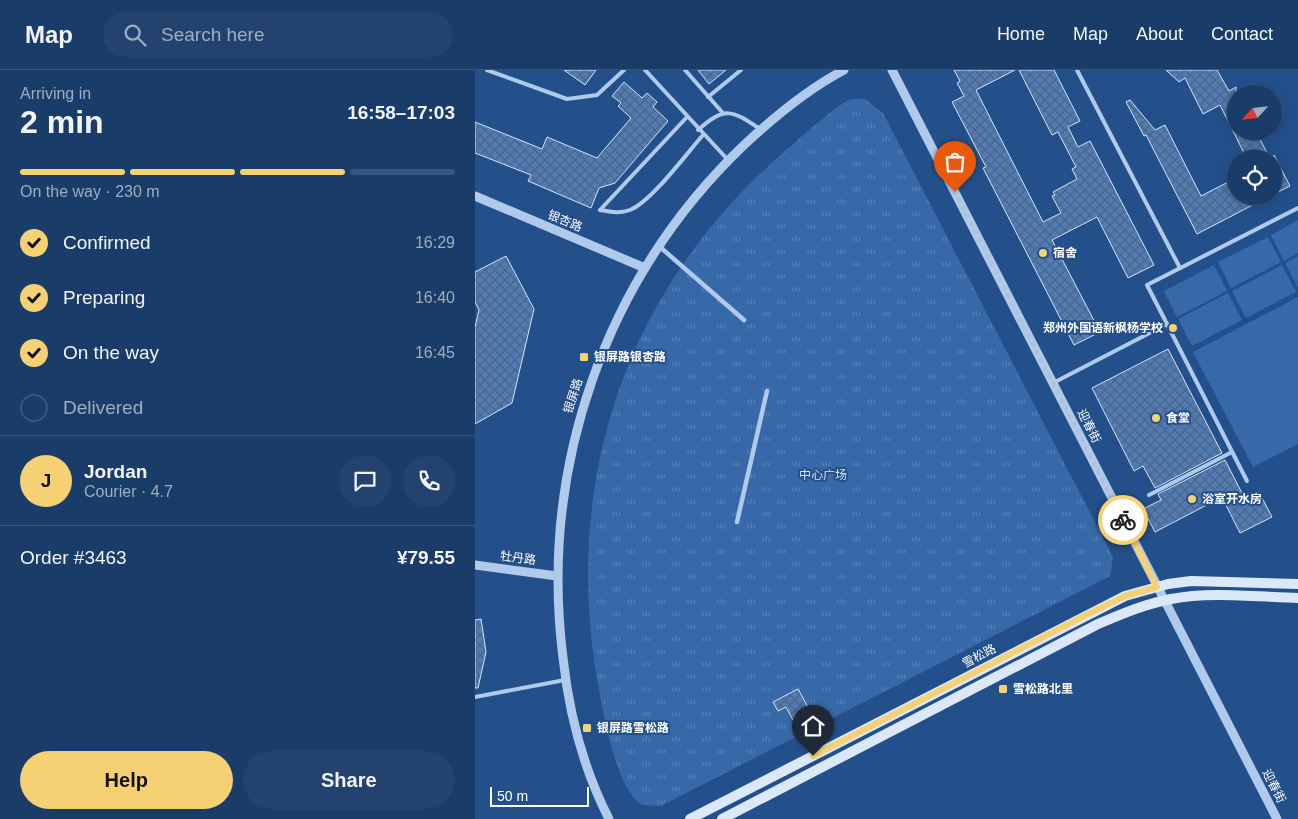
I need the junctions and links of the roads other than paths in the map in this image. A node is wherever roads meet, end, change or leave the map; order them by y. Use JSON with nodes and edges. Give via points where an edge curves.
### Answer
{"nodes":[{"id":1,"x":487,"y":70,"type":"edge"},
{"id":2,"x":624,"y":70,"type":"edge"},
{"id":3,"x":645,"y":70,"type":"edge"},
{"id":4,"x":685,"y":70,"type":"edge"},
{"id":5,"x":741,"y":70,"type":"edge"},
{"id":6,"x":844,"y":70,"type":"edge"},
{"id":7,"x":892,"y":70,"type":"edge"},
{"id":8,"x":1077,"y":70,"type":"edge"},
{"id":9,"x":708,"y":97,"type":"junction"},
{"id":10,"x":722,"y":112,"type":"junction"},
{"id":11,"x":687,"y":117,"type":"junction"},
{"id":12,"x":698,"y":130,"type":"junction"},
{"id":13,"x":761,"y":130,"type":"junction"},
{"id":14,"x":703,"y":135,"type":"junction"},
{"id":15,"x":728,"y":160,"type":"junction"},
{"id":16,"x":475,"y":196,"type":"edge"},
{"id":17,"x":1298,"y":208,"type":"edge"},
{"id":18,"x":658,"y":246,"type":"junction"},
{"id":19,"x":645,"y":268,"type":"junction"},
{"id":20,"x":1180,"y":268,"type":"junction"},
{"id":21,"x":744,"y":320,"type":"dead end"},
{"id":22,"x":1167,"y":324,"type":"junction"},
{"id":23,"x":1053,"y":383,"type":"junction"},
{"id":24,"x":767,"y":391,"type":"dead end"},
{"id":25,"x":1232,"y":452,"type":"junction"},
{"id":26,"x":1247,"y":481,"type":"dead end"},
{"id":27,"x":1149,"y":495,"type":"dead end"},
{"id":28,"x":737,"y":522,"type":"dead end"},
{"id":29,"x":475,"y":565,"type":"edge"},
{"id":30,"x":557,"y":576,"type":"junction"},
{"id":31,"x":1298,"y":584,"type":"edge"},
{"id":32,"x":1157,"y":587,"type":"junction"},
{"id":33,"x":1298,"y":598,"type":"edge"},
{"id":34,"x":1164,"y":600,"type":"junction"},
{"id":35,"x":565,"y":680,"type":"junction"},
{"id":36,"x":475,"y":697,"type":"edge"},
{"id":37,"x":609,"y":819,"type":"edge"},
{"id":38,"x":690,"y":819,"type":"edge"},
{"id":39,"x":722,"y":819,"type":"edge"},
{"id":40,"x":1277,"y":819,"type":"edge"}],
"edges":[{"from":1,"to":2,"type":"lane","via":[[567,99],[597,95]]},
{"from":3,"to":11,"type":"lane"},
{"from":4,"to":9,"type":"lane"},
{"from":5,"to":9,"type":"lane"},
{"from":6,"to":13,"type":"street","name":"银屏路"},
{"from":7,"to":23,"type":"street","name":"迎春街"},
{"from":8,"to":20,"type":"lane"},
{"from":9,"to":10,"type":"lane"},
{"from":10,"to":12,"type":"lane"},
{"from":10,"to":13,"type":"lane","via":[[739,115]]},
{"from":11,"to":12,"type":"lane"},
{"from":11,"to":14,"type":"lane","via":[[600,210],[617,213],[631,210],[644,201]]},
{"from":12,"to":14,"type":"lane"},
{"from":13,"to":15,"type":"street","name":"银屏路"},
{"from":14,"to":15,"type":"lane"},
{"from":15,"to":18,"type":"street","name":"银屏路","via":[[700,189]]},
{"from":16,"to":19,"type":"street","name":"银杏路"},
{"from":17,"to":20,"type":"lane"},
{"from":18,"to":19,"type":"street","name":"银屏路"},
{"from":18,"to":21,"type":"street"},
{"from":19,"to":30,"type":"street","name":"银屏路","via":[[601,356],[577,424],[562,497]]},
{"from":20,"to":22,"type":"lane","via":[[1147,285]]},
{"from":22,"to":23,"type":"lane"},
{"from":22,"to":25,"type":"lane"},
{"from":23,"to":32,"type":"street","name":"迎春街"},
{"from":24,"to":28,"type":"street"},
{"from":25,"to":26,"type":"lane"},
{"from":25,"to":27,"type":"lane"},
{"from":29,"to":30,"type":"street","name":"牡丹路"},
{"from":30,"to":35,"type":"street","name":"银屏路"},
{"from":31,"to":32,"type":"main road","name":"雪松路","via":[[1191,581]]},
{"from":32,"to":34,"type":"street","name":"迎春街"},
{"from":32,"to":38,"type":"main road","name":"雪松路","via":[[1125,596],[1092,612]]},
{"from":33,"to":34,"type":"main road","via":[[1192,596]]},
{"from":34,"to":39,"type":"main road","via":[[1098,624]]},
{"from":34,"to":40,"type":"street","name":"迎春街"},
{"from":35,"to":36,"type":"lane"},
{"from":35,"to":37,"type":"street","name":"银屏路","via":[[579,740]]}]}
